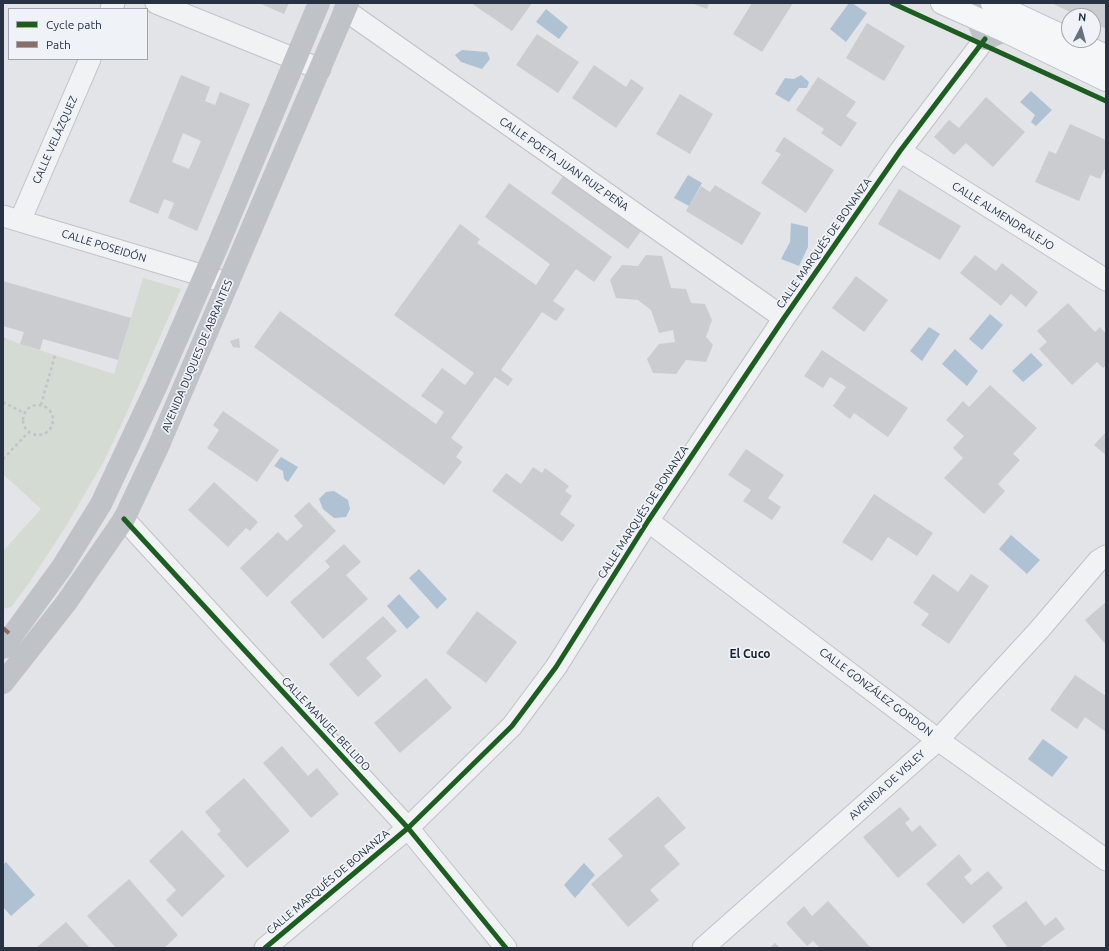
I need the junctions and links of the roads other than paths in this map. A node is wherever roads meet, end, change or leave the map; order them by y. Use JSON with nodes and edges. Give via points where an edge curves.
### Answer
{"nodes":[{"id":1,"x":156,"y":3,"type":"edge"},
{"id":2,"x":319,"y":3,"type":"edge"},
{"id":3,"x":942,"y":3,"type":"edge"},
{"id":4,"x":992,"y":3,"type":"edge"},
{"id":5,"x":346,"y":6,"type":"edge"},
{"id":6,"x":981,"y":11,"type":"edge"},
{"id":7,"x":1012,"y":15,"type":"edge"},
{"id":8,"x":1061,"y":35,"type":"edge"},
{"id":9,"x":985,"y":39,"type":"junction"},
{"id":10,"x":1089,"y":48,"type":"edge"},
{"id":11,"x":1106,"y":56,"type":"edge"},
{"id":12,"x":296,"y":59,"type":"junction"},
{"id":13,"x":90,"y":60,"type":"edge"},
{"id":14,"x":320,"y":69,"type":"junction"},
{"id":15,"x":1106,"y":80,"type":"edge"},
{"id":16,"x":900,"y":151,"type":"junction"},
{"id":17,"x":12,"y":218,"type":"edge"},
{"id":18,"x":204,"y":276,"type":"junction"},
{"id":19,"x":1106,"y":280,"type":"edge"},
{"id":20,"x":228,"y":283,"type":"junction"},
{"id":21,"x":784,"y":318,"type":"junction"},
{"id":22,"x":124,"y":519,"type":"junction"},
{"id":23,"x":648,"y":521,"type":"junction"},
{"id":24,"x":1106,"y":556,"type":"edge"},
{"id":25,"x":6,"y":637,"type":"edge"},
{"id":26,"x":3,"y":683,"type":"edge"},
{"id":27,"x":938,"y":740,"type":"junction"},
{"id":28,"x":408,"y":828,"type":"junction"},
{"id":29,"x":1106,"y":860,"type":"edge"},
{"id":30,"x":265,"y":948,"type":"edge"},
{"id":31,"x":506,"y":948,"type":"edge"},
{"id":32,"x":704,"y":948,"type":"edge"}],
"edges":[{"from":1,"to":12,"type":"street"},
{"from":2,"to":12,"type":"main road"},
{"from":3,"to":6,"type":"main road"},
{"from":4,"to":7,"type":"main road"},
{"from":5,"to":14,"type":"main road","name":"AVENIDA DUQUES DE ABRANTES"},
{"from":5,"to":21,"type":"street","name":"CALLE POETA JUAN RUIZ PEÑA"},
{"from":6,"to":7,"type":"main road"},
{"from":6,"to":9,"type":"main road"},
{"from":7,"to":8,"type":"main road"},
{"from":7,"to":9,"type":"main road"},
{"from":7,"to":15,"type":"main road"},
{"from":9,"to":16,"type":"street","name":"CALLE MARQUÉS DE BONANZA"},
{"from":10,"to":11,"type":"main road"},
{"from":12,"to":14,"type":"street"},
{"from":12,"to":18,"type":"main road"},
{"from":13,"to":17,"type":"street","name":"CALLE VELÁZQUEZ"},
{"from":14,"to":20,"type":"main road","name":"AVENIDA DUQUES DE ABRANTES"},
{"from":16,"to":19,"type":"street","name":"CALLE ALMENDRALEJO"},
{"from":16,"to":21,"type":"street","name":"CALLE MARQUÉS DE BONANZA"},
{"from":17,"to":18,"type":"street","name":"CALLE POSEIDÓN"},
{"from":18,"to":20,"type":"street","name":"CALLE POSEIDÓN"},
{"from":18,"to":25,"type":"main road","via":[[101,504],[62,567]]},
{"from":20,"to":22,"type":"main road","name":"AVENIDA DUQUES DE ABRANTES","via":[[158,447]]},
{"from":21,"to":23,"type":"street","name":"CALLE MARQUÉS DE BONANZA"},
{"from":22,"to":26,"type":"main road","name":"AVENIDA DUQUES DE ABRANTES","via":[[66,603]]},
{"from":22,"to":28,"type":"street","name":"CALLE MANUEL BELLIDO"},
{"from":23,"to":27,"type":"street","name":"CALLE GONZÁLEZ GORDON"},
{"from":23,"to":28,"type":"street","name":"CALLE MARQUÉS DE BONANZA","via":[[556,667],[512,726]]},
{"from":24,"to":27,"type":"street","name":"AVENIDA DE VISLEY"},
{"from":27,"to":29,"type":"street","name":"CALLE GONZÁLEZ GORDON"},
{"from":27,"to":32,"type":"street","name":"AVENIDA DE VISLEY"},
{"from":28,"to":30,"type":"street","name":"CALLE MARQUÉS DE BONANZA"},
{"from":28,"to":31,"type":"street","name":"CALLE MANUEL BELLIDO"}]}
